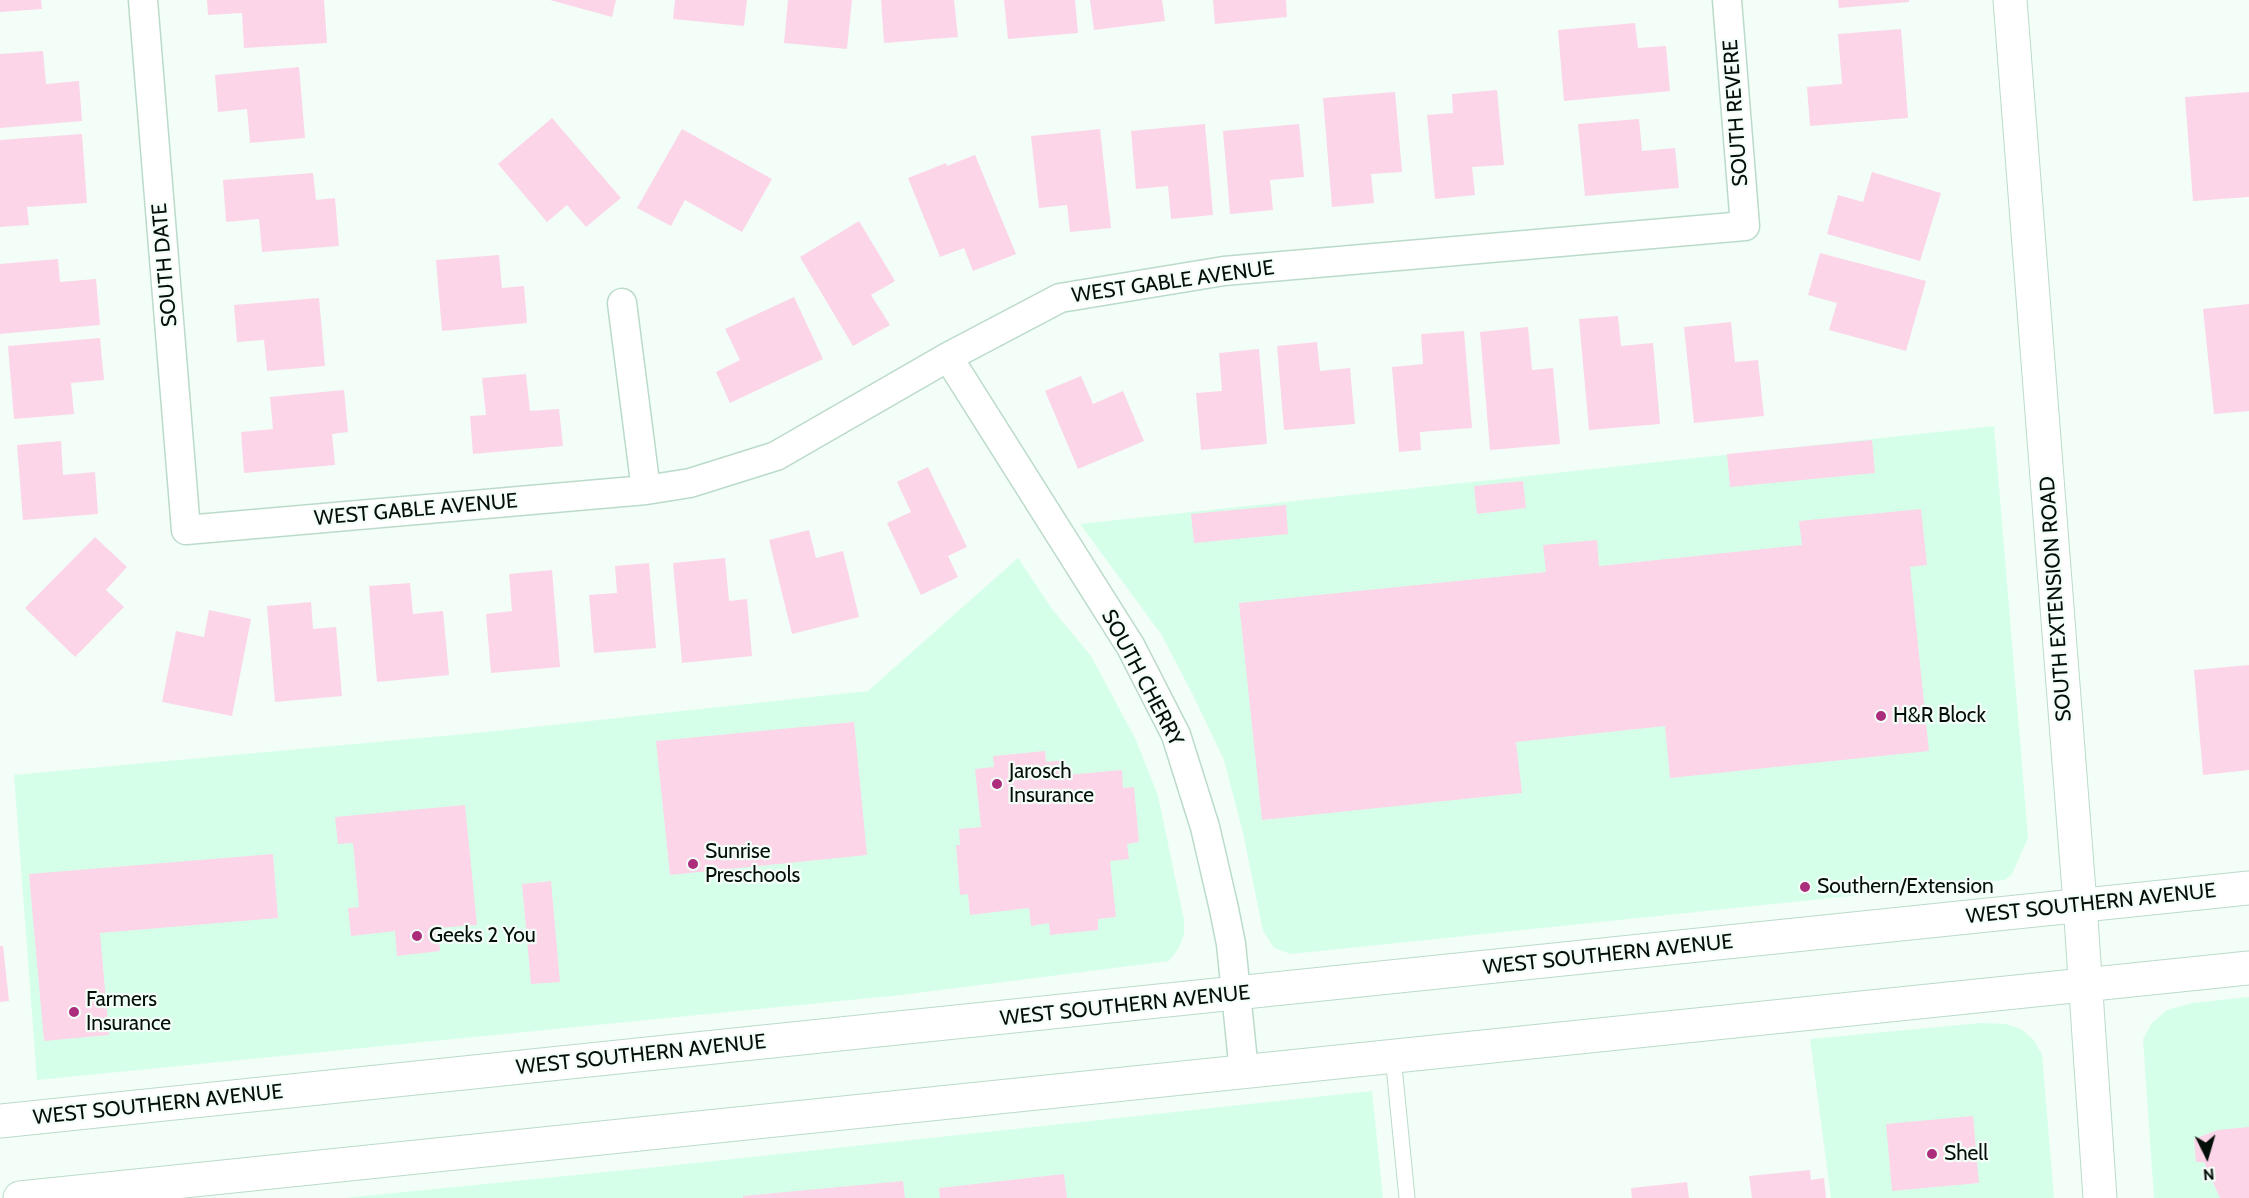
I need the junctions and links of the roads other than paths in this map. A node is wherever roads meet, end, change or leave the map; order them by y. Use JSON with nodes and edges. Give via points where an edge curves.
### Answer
{"nodes":[{"id":1,"x":143,"y":0,"type":"edge"},
{"id":2,"x":1727,"y":0,"type":"edge"},
{"id":3,"x":2010,"y":0,"type":"edge"},
{"id":4,"x":1745,"y":226,"type":"joint"},
{"id":5,"x":622,"y":303,"type":"dead end"},
{"id":6,"x":948,"y":357,"type":"junction"},
{"id":7,"x":646,"y":490,"type":"junction"},
{"id":8,"x":186,"y":530,"type":"joint"},
{"id":9,"x":2249,"y":888,"type":"edge"},
{"id":10,"x":2080,"y":904,"type":"junction"},
{"id":11,"x":2249,"y":968,"type":"edge"},
{"id":12,"x":2086,"y":985,"type":"junction"},
{"id":13,"x":1236,"y":994,"type":"junction"},
{"id":14,"x":1393,"y":1056,"type":"junction"},
{"id":15,"x":1244,"y":1072,"type":"junction"},
{"id":16,"x":0,"y":1121,"type":"edge"},
{"id":17,"x":20,"y":1198,"type":"edge"},
{"id":18,"x":1407,"y":1198,"type":"edge"},
{"id":19,"x":2100,"y":1198,"type":"edge"}],
"edges":[{"from":1,"to":8,"type":"street","name":"SOUTH DATE"},
{"from":2,"to":4,"type":"street","name":"SOUTH REVERE"},
{"from":3,"to":10,"type":"main road","name":"SOUTH EXTENSION ROAD"},
{"from":4,"to":6,"type":"street","name":"WEST GABLE AVENUE","via":[[1224,271],[1060,298]]},
{"from":5,"to":7,"type":"street"},
{"from":6,"to":7,"type":"street","name":"WEST GABLE AVENUE","via":[[776,456],[690,483]]},
{"from":6,"to":13,"type":"street","name":"SOUTH CHERRY","via":[[1131,647],[1176,735],[1224,909]]},
{"from":7,"to":8,"type":"street","name":"WEST GABLE AVENUE"},
{"from":9,"to":10,"type":"main road","name":"WEST SOUTHERN AVENUE"},
{"from":10,"to":12,"type":"main road","name":"SOUTH EXTENSION ROAD"},
{"from":10,"to":13,"type":"main road","name":"WEST SOUTHERN AVENUE"},
{"from":11,"to":12,"type":"main road"},
{"from":12,"to":14,"type":"main road"},
{"from":12,"to":19,"type":"main road","name":"SOUTH EXTENSION ROAD"},
{"from":13,"to":15,"type":"street","name":"SOUTH CHERRY"},
{"from":13,"to":16,"type":"main road","name":"WEST SOUTHERN AVENUE"},
{"from":14,"to":15,"type":"main road"},
{"from":14,"to":18,"type":"lane"},
{"from":15,"to":17,"type":"main road"}]}
